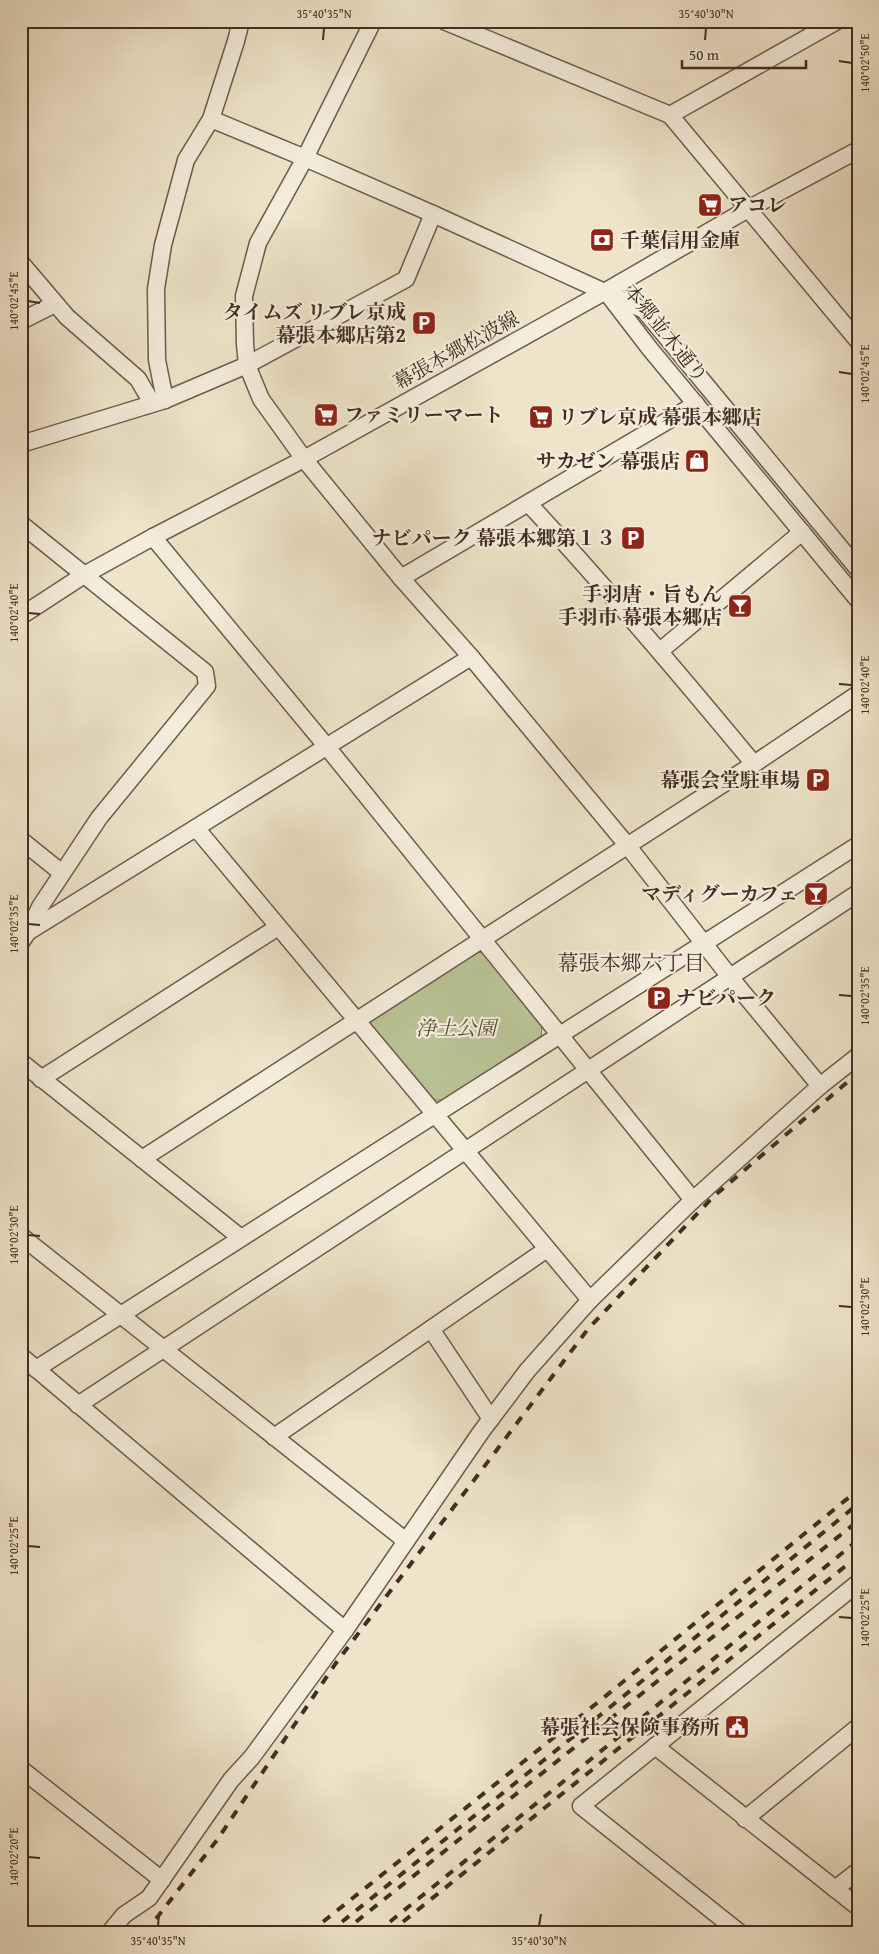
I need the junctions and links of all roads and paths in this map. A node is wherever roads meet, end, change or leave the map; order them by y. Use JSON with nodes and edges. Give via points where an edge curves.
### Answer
{"nodes":[{"id":1,"x":241,"y":21,"type":"edge"},
{"id":2,"x":373,"y":21,"type":"edge"},
{"id":3,"x":444,"y":21,"type":"edge"},
{"id":4,"x":808,"y":21,"type":"edge"},
{"id":5,"x":831,"y":25,"type":"edge"},
{"id":6,"x":670,"y":115,"type":"junction"},
{"id":7,"x":211,"y":119,"type":"junction"},
{"id":8,"x":858,"y":150,"type":"edge"},
{"id":9,"x":305,"y":158,"type":"junction"},
{"id":10,"x":748,"y":209,"type":"junction"},
{"id":11,"x":433,"y":214,"type":"junction"},
{"id":12,"x":21,"y":263,"type":"edge"},
{"id":13,"x":606,"y":291,"type":"junction"},
{"id":14,"x":55,"y":304,"type":"junction"},
{"id":15,"x":21,"y":320,"type":"edge"},
{"id":16,"x":855,"y":333,"type":"edge"},
{"id":17,"x":247,"y":365,"type":"junction"},
{"id":18,"x":158,"y":402,"type":"junction"},
{"id":19,"x":696,"y":404,"type":"junction"},
{"id":20,"x":21,"y":444,"type":"edge"},
{"id":21,"x":304,"y":459,"type":"junction"},
{"id":22,"x":529,"y":504,"type":"junction"},
{"id":23,"x":21,"y":524,"type":"edge"},
{"id":24,"x":802,"y":532,"type":"junction"},
{"id":25,"x":153,"y":536,"type":"junction"},
{"id":26,"x":858,"y":569,"type":"edge"},
{"id":27,"x":401,"y":578,"type":"junction"},
{"id":28,"x":79,"y":579,"type":"junction"},
{"id":29,"x":858,"y":600,"type":"edge"},
{"id":30,"x":21,"y":616,"type":"edge"},
{"id":31,"x":660,"y":651,"type":"junction"},
{"id":32,"x":471,"y":657,"type":"junction"},
{"id":33,"x":858,"y":694,"type":"edge"},
{"id":34,"x":326,"y":747,"type":"junction"},
{"id":35,"x":754,"y":764,"type":"junction"},
{"id":36,"x":196,"y":828,"type":"junction"},
{"id":37,"x":21,"y":840,"type":"edge"},
{"id":38,"x":858,"y":844,"type":"edge"},
{"id":39,"x":627,"y":845,"type":"junction"},
{"id":40,"x":62,"y":873,"type":"junction"},
{"id":41,"x":858,"y":894,"type":"edge"},
{"id":42,"x":278,"y":927,"type":"junction"},
{"id":43,"x":25,"y":937,"type":"edge"},
{"id":44,"x":482,"y":939,"type":"junction"},
{"id":45,"x":704,"y":943,"type":"junction"},
{"id":46,"x":730,"y":977,"type":"junction"},
{"id":47,"x":356,"y":1020,"type":"junction"},
{"id":48,"x":560,"y":1035,"type":"junction"},
{"id":49,"x":858,"y":1056,"type":"edge"},
{"id":50,"x":21,"y":1062,"type":"edge"},
{"id":51,"x":588,"y":1071,"type":"junction"},
{"id":52,"x":41,"y":1079,"type":"junction"},
{"id":53,"x":820,"y":1086,"type":"junction"},
{"id":54,"x":435,"y":1114,"type":"junction"},
{"id":55,"x":465,"y":1151,"type":"junction"},
{"id":56,"x":142,"y":1159,"type":"junction"},
{"id":57,"x":693,"y":1200,"type":"junction"},
{"id":58,"x":21,"y":1236,"type":"edge"},
{"id":59,"x":241,"y":1238,"type":"junction"},
{"id":60,"x":547,"y":1249,"type":"junction"},
{"id":61,"x":590,"y":1300,"type":"junction"},
{"id":62,"x":122,"y":1314,"type":"junction"},
{"id":63,"x":431,"y":1329,"type":"junction"},
{"id":64,"x":162,"y":1348,"type":"junction"},
{"id":65,"x":21,"y":1356,"type":"edge"},
{"id":66,"x":36,"y":1369,"type":"junction"},
{"id":67,"x":78,"y":1405,"type":"junction"},
{"id":68,"x":491,"y":1419,"type":"junction"},
{"id":69,"x":274,"y":1436,"type":"junction"},
{"id":70,"x":406,"y":1541,"type":"junction"},
{"id":71,"x":858,"y":1583,"type":"edge"},
{"id":72,"x":345,"y":1630,"type":"junction"},
{"id":73,"x":858,"y":1726,"type":"edge"},
{"id":74,"x":655,"y":1746,"type":"junction"},
{"id":75,"x":21,"y":1769,"type":"edge"},
{"id":76,"x":745,"y":1819,"type":"junction"},
{"id":77,"x":858,"y":1871,"type":"edge"},
{"id":78,"x":162,"y":1880,"type":"junction"},
{"id":79,"x":835,"y":1889,"type":"junction"},
{"id":80,"x":858,"y":1907,"type":"edge"},
{"id":81,"x":109,"y":1933,"type":"edge"},
{"id":82,"x":740,"y":1933,"type":"edge"}],
"edges":[{"from":1,"to":7,"type":"street"},
{"from":2,"to":9,"type":"street"},
{"from":3,"to":6,"type":"street"},
{"from":4,"to":5,"type":"street"},
{"from":5,"to":6,"type":"street"},
{"from":6,"to":10,"type":"street"},
{"from":7,"to":9,"type":"street"},
{"from":7,"to":18,"type":"street","via":[[186,160],[164,245],[156,289]]},
{"from":8,"to":10,"type":"street","name":"幕張本郷松波線"},
{"from":9,"to":11,"type":"street"},
{"from":9,"to":17,"type":"street","via":[[258,243],[244,296]]},
{"from":10,"to":13,"type":"street","name":"幕張本郷松波線"},
{"from":10,"to":16,"type":"street"},
{"from":11,"to":13,"type":"street"},
{"from":11,"to":17,"type":"street","via":[[406,279]]},
{"from":12,"to":14,"type":"street"},
{"from":13,"to":19,"type":"street","name":"本郷並木通り"},
{"from":13,"to":21,"type":"street","name":"幕張本郷松波線"},
{"from":13,"to":26,"type":"street","name":"本郷並木通り","via":[[644,310]]},
{"from":14,"to":15,"type":"street"},
{"from":14,"to":18,"type":"street","via":[[138,379]]},
{"from":17,"to":18,"type":"street"},
{"from":17,"to":21,"type":"street","via":[[262,399]]},
{"from":18,"to":20,"type":"street"},
{"from":19,"to":22,"type":"street"},
{"from":19,"to":24,"type":"street","name":"本郷並木通り"},
{"from":21,"to":25,"type":"street","name":"幕張本郷松波線"},
{"from":21,"to":27,"type":"street"},
{"from":22,"to":27,"type":"street"},
{"from":22,"to":31,"type":"street"},
{"from":23,"to":28,"type":"street"},
{"from":24,"to":29,"type":"street","name":"本郷並木通り"},
{"from":24,"to":31,"type":"street"},
{"from":25,"to":28,"type":"street","name":"幕張本郷松波線"},
{"from":25,"to":34,"type":"street"},
{"from":27,"to":32,"type":"street"},
{"from":28,"to":30,"type":"street","name":"幕張本郷松波線"},
{"from":28,"to":40,"type":"street","via":[[205,672],[207,686],[99,818]]},
{"from":31,"to":35,"type":"street"},
{"from":32,"to":34,"type":"street"},
{"from":32,"to":39,"type":"street"},
{"from":33,"to":35,"type":"street"},
{"from":34,"to":36,"type":"street"},
{"from":34,"to":44,"type":"street"},
{"from":35,"to":39,"type":"street"},
{"from":36,"to":42,"type":"street"},
{"from":36,"to":43,"type":"street"},
{"from":37,"to":40,"type":"street"},
{"from":38,"to":45,"type":"street"},
{"from":39,"to":44,"type":"street"},
{"from":39,"to":45,"type":"street"},
{"from":40,"to":43,"type":"street"},
{"from":41,"to":46,"type":"street"},
{"from":42,"to":47,"type":"street"},
{"from":42,"to":52,"type":"street"},
{"from":44,"to":47,"type":"street"},
{"from":44,"to":48,"type":"street"},
{"from":45,"to":46,"type":"street"},
{"from":45,"to":48,"type":"street"},
{"from":46,"to":51,"type":"street"},
{"from":46,"to":53,"type":"street"},
{"from":47,"to":54,"type":"street"},
{"from":47,"to":56,"type":"street"},
{"from":48,"to":51,"type":"street"},
{"from":48,"to":54,"type":"street"},
{"from":49,"to":53,"type":"street"},
{"from":50,"to":52,"type":"street"},
{"from":51,"to":55,"type":"street"},
{"from":51,"to":57,"type":"street"},
{"from":52,"to":56,"type":"street"},
{"from":53,"to":57,"type":"street"},
{"from":54,"to":55,"type":"street"},
{"from":54,"to":59,"type":"street"},
{"from":55,"to":60,"type":"street"},
{"from":55,"to":64,"type":"street"},
{"from":56,"to":59,"type":"street"},
{"from":57,"to":61,"type":"street"},
{"from":58,"to":62,"type":"street"},
{"from":59,"to":62,"type":"street"},
{"from":60,"to":61,"type":"street"},
{"from":60,"to":63,"type":"street"},
{"from":61,"to":68,"type":"street","via":[[528,1370]]},
{"from":62,"to":64,"type":"street"},
{"from":62,"to":66,"type":"street"},
{"from":63,"to":68,"type":"street"},
{"from":63,"to":69,"type":"street"},
{"from":64,"to":67,"type":"street"},
{"from":64,"to":69,"type":"street"},
{"from":65,"to":66,"type":"street"},
{"from":66,"to":67,"type":"street"},
{"from":67,"to":72,"type":"street"},
{"from":68,"to":70,"type":"street"},
{"from":69,"to":70,"type":"street"},
{"from":70,"to":72,"type":"street"},
{"from":71,"to":74,"type":"street"},
{"from":72,"to":78,"type":"street","via":[[252,1757],[231,1780]]},
{"from":73,"to":76,"type":"street"},
{"from":74,"to":76,"type":"street"},
{"from":74,"to":82,"type":"street","via":[[581,1806]]},
{"from":75,"to":78,"type":"street"},
{"from":76,"to":79,"type":"street"},
{"from":77,"to":79,"type":"street"},
{"from":78,"to":81,"type":"street","via":[[149,1898],[124,1915]]},
{"from":79,"to":80,"type":"street"}]}
